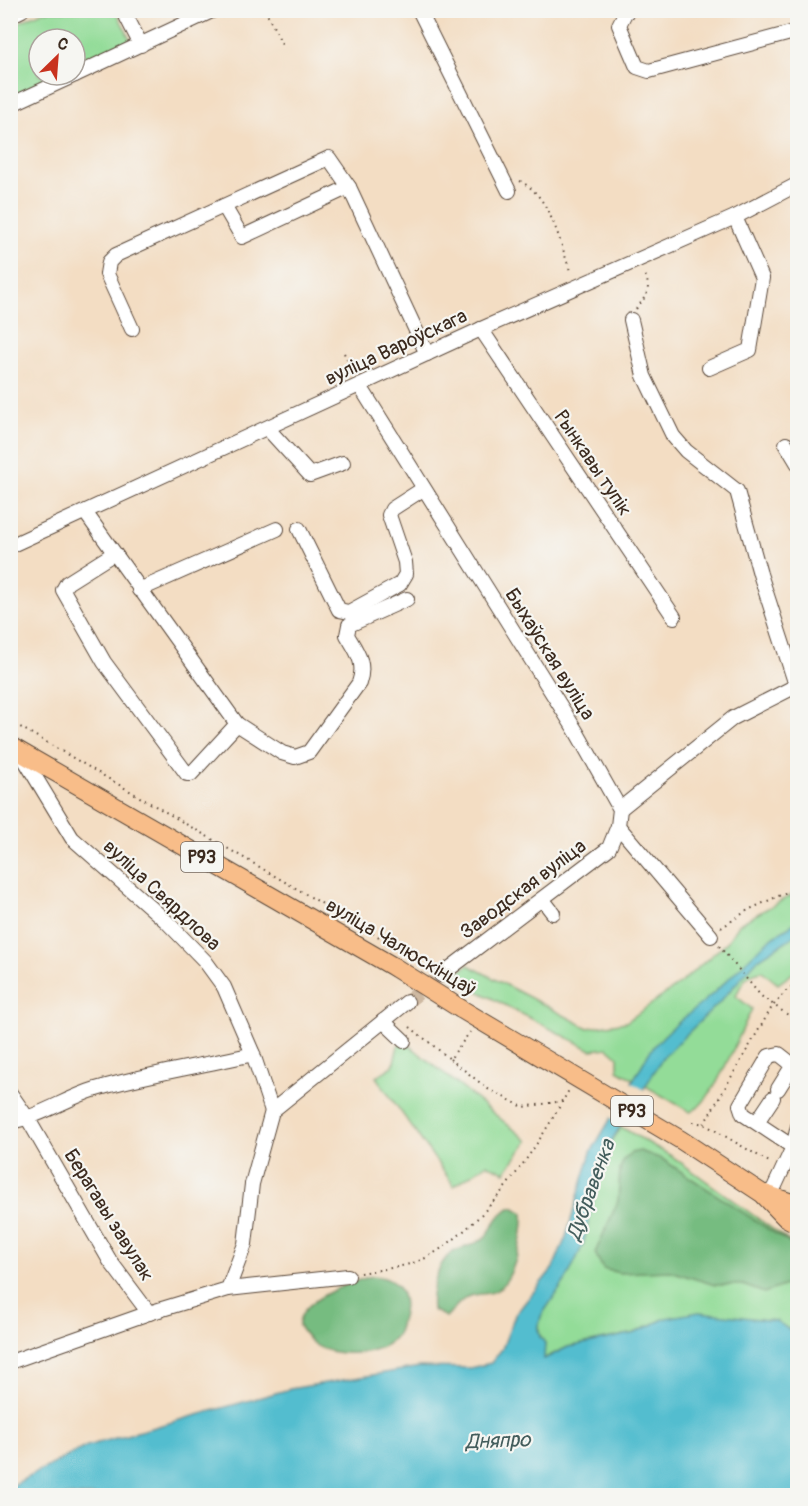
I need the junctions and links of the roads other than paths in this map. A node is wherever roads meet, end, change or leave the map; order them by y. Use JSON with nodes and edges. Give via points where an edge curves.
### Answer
{"nodes":[{"id":1,"x":22,"y":10,"type":"edge"},
{"id":2,"x":123,"y":10,"type":"edge"},
{"id":3,"x":214,"y":10,"type":"edge"},
{"id":4,"x":419,"y":10,"type":"edge"},
{"id":5,"x":629,"y":10,"type":"edge"},
{"id":6,"x":10,"y":16,"type":"edge"},
{"id":7,"x":798,"y":31,"type":"edge"},
{"id":8,"x":141,"y":45,"type":"junction"},
{"id":9,"x":87,"y":70,"type":"edge"},
{"id":10,"x":49,"y":87,"type":"edge"},
{"id":11,"x":10,"y":105,"type":"edge"},
{"id":12,"x":798,"y":184,"type":"edge"},
{"id":13,"x":349,"y":188,"type":"junction"},
{"id":14,"x":509,"y":191,"type":"dead end"},
{"id":15,"x":224,"y":206,"type":"junction"},
{"id":16,"x":735,"y":217,"type":"junction"},
{"id":17,"x":631,"y":320,"type":"road end"},
{"id":18,"x":132,"y":329,"type":"dead end"},
{"id":19,"x":481,"y":329,"type":"junction"},
{"id":20,"x":427,"y":354,"type":"junction"},
{"id":21,"x":709,"y":368,"type":"dead end"},
{"id":22,"x":357,"y":381,"type":"junction"},
{"id":23,"x":268,"y":429,"type":"junction"},
{"id":24,"x":786,"y":444,"type":"dead end"},
{"id":25,"x":343,"y":463,"type":"dead end"},
{"id":26,"x":798,"y":464,"type":"edge"},
{"id":27,"x":423,"y":489,"type":"junction"},
{"id":28,"x":85,"y":512,"type":"junction"},
{"id":29,"x":277,"y":529,"type":"dead end"},
{"id":30,"x":299,"y":529,"type":"dead end"},
{"id":31,"x":10,"y":546,"type":"edge"},
{"id":32,"x":113,"y":554,"type":"junction"},
{"id":33,"x":139,"y":590,"type":"junction"},
{"id":34,"x":407,"y":599,"type":"dead end"},
{"id":35,"x":674,"y":617,"type":"dead end"},
{"id":36,"x":797,"y":685,"type":"edge"},
{"id":37,"x":237,"y":724,"type":"junction"},
{"id":38,"x":15,"y":749,"type":"edge"},
{"id":39,"x":620,"y":809,"type":"junction"},
{"id":40,"x":618,"y":826,"type":"junction"},
{"id":41,"x":543,"y":900,"type":"junction"},
{"id":42,"x":553,"y":913,"type":"dead end"},
{"id":43,"x":711,"y":936,"type":"road end"},
{"id":44,"x":441,"y":975,"type":"tunnel mouth"},
{"id":45,"x":407,"y":1002,"type":"tunnel mouth"},
{"id":46,"x":388,"y":1017,"type":"junction"},
{"id":47,"x":404,"y":1041,"type":"dead end"},
{"id":48,"x":253,"y":1054,"type":"junction"},
{"id":49,"x":795,"y":1068,"type":"edge"},
{"id":50,"x":10,"y":1093,"type":"edge"},
{"id":51,"x":272,"y":1111,"type":"junction"},
{"id":52,"x":28,"y":1119,"type":"junction"},
{"id":53,"x":10,"y":1122,"type":"edge"},
{"id":54,"x":757,"y":1122,"type":"junction"},
{"id":55,"x":798,"y":1126,"type":"edge"},
{"id":56,"x":795,"y":1146,"type":"edge"},
{"id":57,"x":763,"y":1194,"type":"junction"},
{"id":58,"x":798,"y":1205,"type":"edge"},
{"id":59,"x":798,"y":1224,"type":"edge"},
{"id":60,"x":348,"y":1276,"type":"road end"},
{"id":61,"x":228,"y":1289,"type":"junction"},
{"id":62,"x":148,"y":1313,"type":"junction"},
{"id":63,"x":10,"y":1362,"type":"edge"}],
"edges":[{"from":1,"to":6,"type":"street"},
{"from":2,"to":8,"type":"street"},
{"from":3,"to":8,"type":"street"},
{"from":4,"to":14,"type":"street"},
{"from":5,"to":7,"type":"street","via":[[619,25],[637,67],[649,71]]},
{"from":8,"to":9,"type":"street"},
{"from":10,"to":11,"type":"street"},
{"from":12,"to":16,"type":"street","name":"вуліца Вароўскага"},
{"from":13,"to":15,"type":"street","via":[[329,158]]},
{"from":13,"to":15,"type":"street","via":[[242,237]]},
{"from":13,"to":20,"type":"street"},
{"from":15,"to":18,"type":"street","via":[[116,255],[109,262],[107,274]]},
{"from":16,"to":19,"type":"street","name":"вуліца Вароўскага"},
{"from":16,"to":21,"type":"street","via":[[762,278],[750,350]]},
{"from":17,"to":36,"type":"street","via":[[644,376],[673,436],[737,491]]},
{"from":19,"to":20,"type":"street","name":"вуліца Вароўскага"},
{"from":19,"to":35,"type":"street","name":"Рынкавы тупік"},
{"from":20,"to":22,"type":"street","name":"вуліца Вароўскага"},
{"from":22,"to":23,"type":"street","name":"вуліца Вароўскага"},
{"from":22,"to":27,"type":"street","name":"Быхаўская вуліца"},
{"from":23,"to":25,"type":"street","via":[[310,475]]},
{"from":23,"to":28,"type":"street","name":"вуліца Вароўскага"},
{"from":24,"to":26,"type":"street"},
{"from":27,"to":30,"type":"street","via":[[388,515],[405,562],[406,573],[400,584],[349,612],[339,610]]},
{"from":27,"to":39,"type":"street","name":"Быхаўская вуліца","via":[[576,731]]},
{"from":28,"to":31,"type":"street","name":"вуліца Вароўскага"},
{"from":28,"to":32,"type":"street"},
{"from":29,"to":33,"type":"street"},
{"from":32,"to":33,"type":"street"},
{"from":32,"to":37,"type":"street","via":[[67,583],[63,590],[123,691],[187,774]]},
{"from":33,"to":37,"type":"street"},
{"from":34,"to":37,"type":"street","via":[[349,625],[347,635],[362,659],[364,670],[359,683],[309,752],[295,757],[282,753]]},
{"from":36,"to":39,"type":"street","via":[[732,718]]},
{"from":38,"to":48,"type":"street","name":"вуліца Свярдлова","via":[[72,838],[205,961],[224,987]]},
{"from":38,"to":57,"type":"main road","name":"вуліца Чалюскінцаў","number":"Р93","bridge":true,"via":[[394,967],[576,1086],[681,1140]]},
{"from":39,"to":40,"type":"street"},
{"from":40,"to":41,"type":"street","name":"Заводская вуліца","via":[[609,848]]},
{"from":40,"to":43,"type":"street"},
{"from":41,"to":42,"type":"street"},
{"from":41,"to":44,"type":"street","name":"Заводская вуліца"},
{"from":45,"to":46,"type":"street"},
{"from":46,"to":47,"type":"street"},
{"from":46,"to":51,"type":"street"},
{"from":48,"to":51,"type":"street","name":"вуліца Свярдлова"},
{"from":48,"to":52,"type":"street","via":[[96,1089]]},
{"from":49,"to":54,"type":"street"},
{"from":49,"to":54,"type":"street","via":[[779,1054],[769,1056],[740,1105],[743,1114]]},
{"from":50,"to":52,"type":"street","name":"Берагавы завулак"},
{"from":51,"to":61,"type":"street","via":[[252,1185],[245,1244]]},
{"from":52,"to":53,"type":"street"},
{"from":52,"to":62,"type":"street","name":"Берагавы завулак","via":[[110,1261]]},
{"from":54,"to":56,"type":"street"},
{"from":55,"to":56,"type":"street"},
{"from":56,"to":57,"type":"street","via":[[773,1190]]},
{"from":57,"to":58,"type":"main road","name":"вуліца Чалюскінцаў","number":"Р93"},
{"from":57,"to":59,"type":"main road","name":"вуліца Чалюскінцаў","number":"Р93","via":[[784,1217]]},
{"from":60,"to":61,"type":"street","name":"Берагавы завулак"},
{"from":61,"to":62,"type":"street","name":"Берагавы завулак"},
{"from":62,"to":63,"type":"street"}]}
